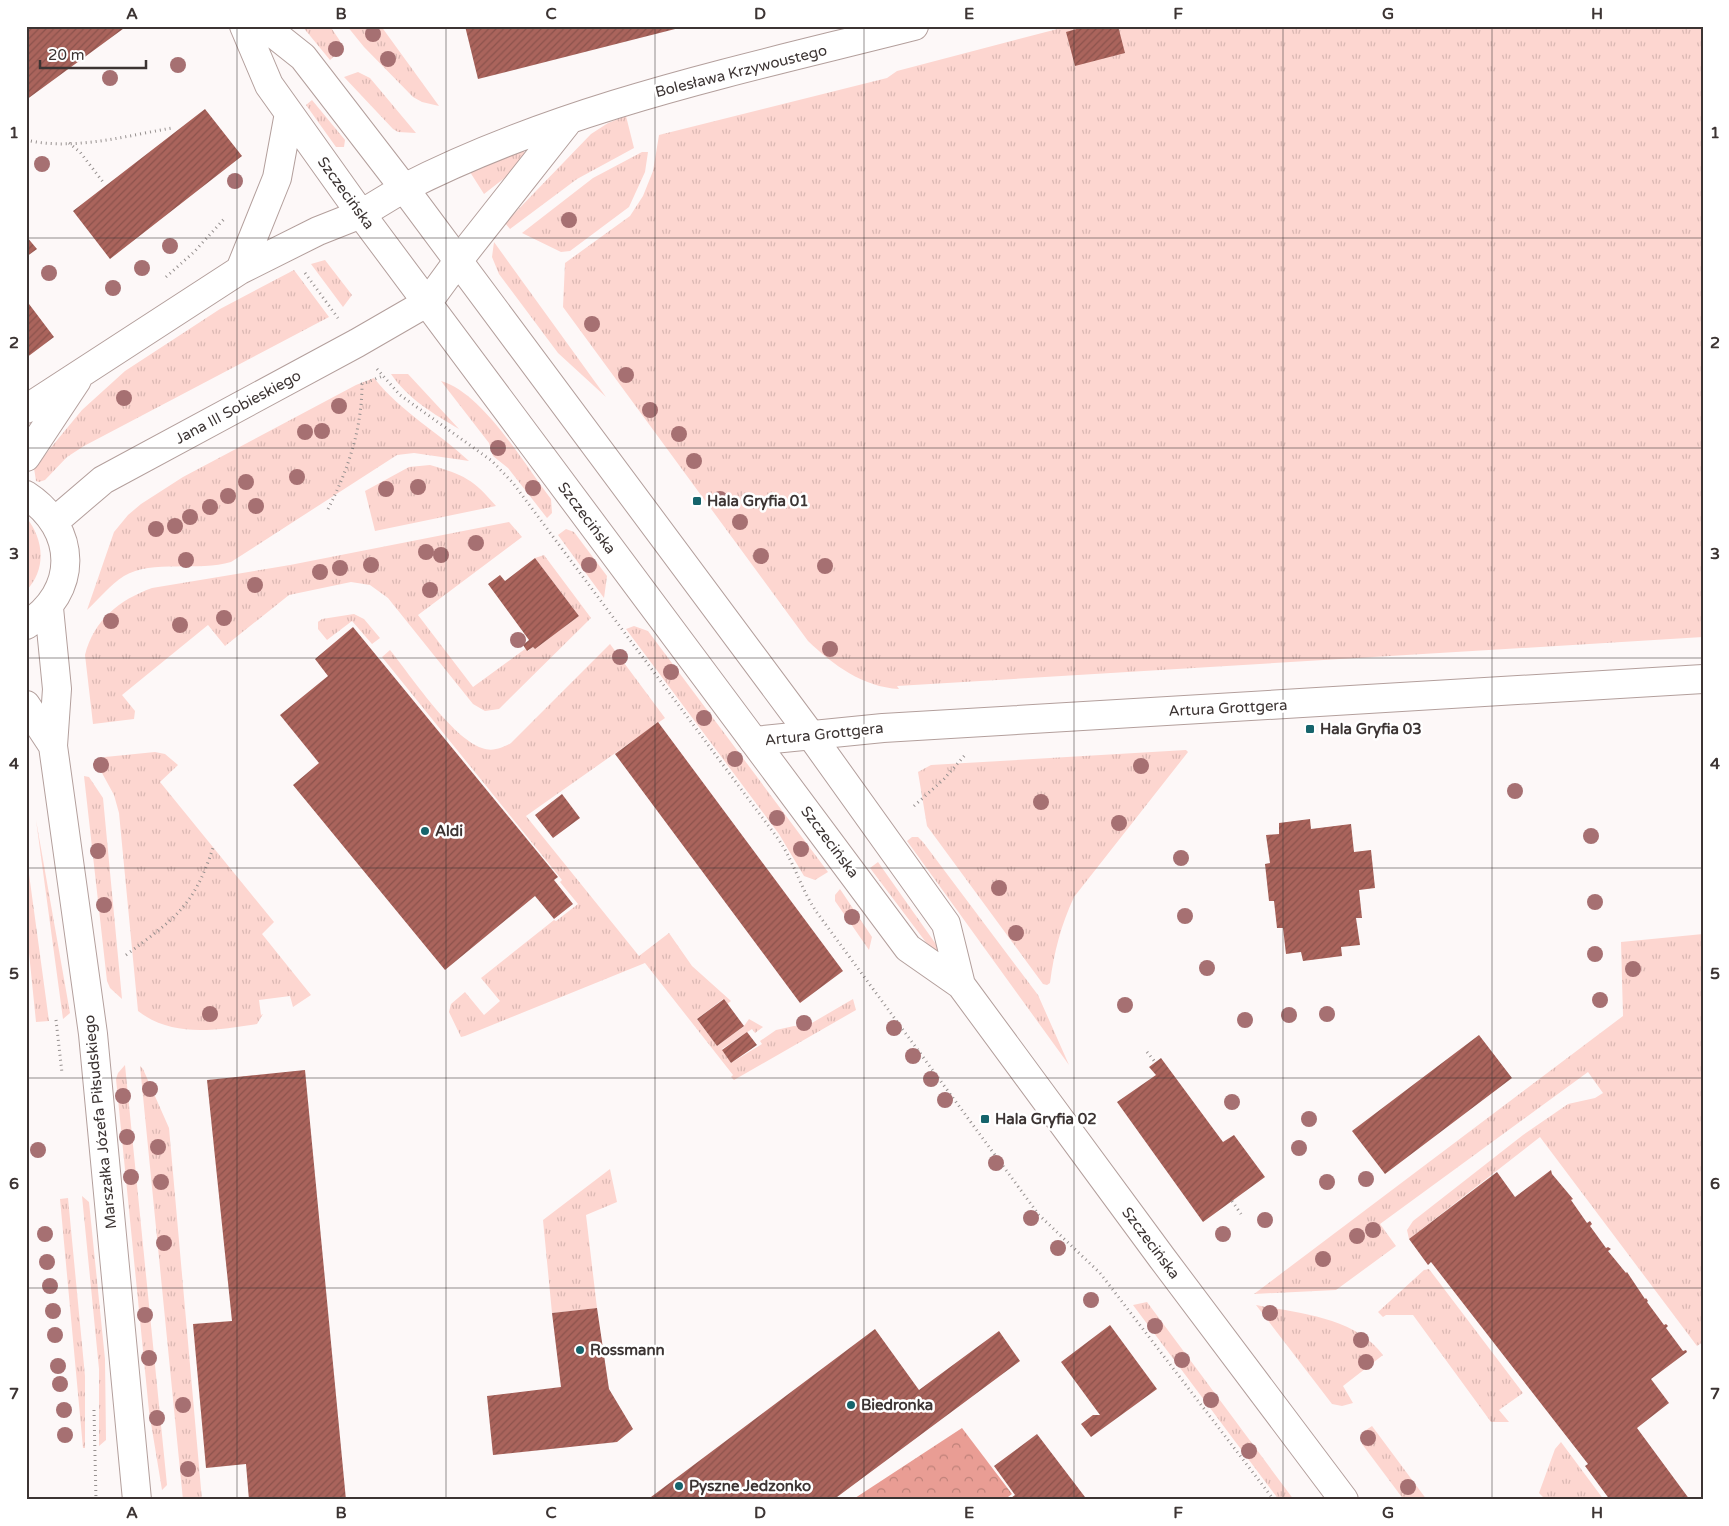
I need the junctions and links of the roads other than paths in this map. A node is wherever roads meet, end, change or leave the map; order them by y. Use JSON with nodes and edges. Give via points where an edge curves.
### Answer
{"nodes":[{"id":1,"x":244,"y":26,"type":"edge"},
{"id":2,"x":264,"y":26,"type":"edge"},
{"id":3,"x":914,"y":26,"type":"edge"},
{"id":4,"x":289,"y":113,"type":"junction"},
{"id":5,"x":569,"y":120,"type":"junction"},
{"id":6,"x":404,"y":188,"type":"junction"},
{"id":7,"x":361,"y":214,"type":"junction"},
{"id":8,"x":458,"y":260,"type":"junction"},
{"id":9,"x":240,"y":270,"type":"junction"},
{"id":10,"x":428,"y":302,"type":"junction"},
{"id":11,"x":83,"y":370,"type":"junction"},
{"id":12,"x":26,"y":409,"type":"edge"},
{"id":13,"x":26,"y":457,"type":"edge"},
{"id":14,"x":26,"y":495,"type":"edge"},
{"id":15,"x":55,"y":521,"type":"junction"},
{"id":16,"x":49,"y":608,"type":"junction"},
{"id":17,"x":26,"y":625,"type":"edge"},
{"id":18,"x":1703,"y":679,"type":"edge"},
{"id":19,"x":26,"y":705,"type":"edge"},
{"id":20,"x":810,"y":734,"type":"junction"},
{"id":21,"x":754,"y":741,"type":"junction"},
{"id":22,"x":52,"y":746,"type":"junction"},
{"id":23,"x":961,"y":985,"type":"junction"},
{"id":24,"x":136,"y":1500,"type":"edge"},
{"id":25,"x":1344,"y":1500,"type":"edge"}],
"edges":[{"from":1,"to":4,"type":"street","name":"Szczecińska","via":[[270,85]]},
{"from":2,"to":6,"type":"street","name":"Szczecińska","via":[[303,57]]},
{"from":3,"to":5,"type":"street","name":"Bolesława Krzywoustego","via":[[645,95]]},
{"from":4,"to":7,"type":"street","name":"Szczecińska"},
{"from":4,"to":9,"type":"street","via":[[277,178]]},
{"from":5,"to":6,"type":"street","name":"Bolesława Krzywoustego","via":[[476,153]]},
{"from":5,"to":8,"type":"street"},
{"from":6,"to":7,"type":"street"},
{"from":6,"to":8,"type":"street","name":"Szczecińska"},
{"from":7,"to":9,"type":"street"},
{"from":7,"to":10,"type":"street","name":"Szczecińska"},
{"from":8,"to":10,"type":"street"},
{"from":8,"to":20,"type":"street","name":"Szczecińska"},
{"from":9,"to":11,"type":"street"},
{"from":10,"to":15,"type":"street","name":"Jana III Sobieskiego","via":[[103,480]]},
{"from":10,"to":21,"type":"street","name":"Szczecińska"},
{"from":11,"to":12,"type":"street"},
{"from":11,"to":13,"type":"street"},
{"from":14,"to":15,"type":"street","via":[[41,504]]},
{"from":15,"to":16,"type":"street","via":[[64,545],[65,570],[58,594]]},
{"from":16,"to":17,"type":"street"},
{"from":16,"to":22,"type":"street","name":"Marszałka Józefa Piłsudskiego","via":[[57,689]]},
{"from":18,"to":20,"type":"street","name":"Artura Grottgera"},
{"from":19,"to":22,"type":"street","name":"Marszałka Józefa Piłsudskiego"},
{"from":20,"to":21,"type":"street","name":"Artura Grottgera"},
{"from":20,"to":23,"type":"street","name":"Szczecińska","via":[[946,924]]},
{"from":21,"to":23,"type":"street","name":"Szczecińska","via":[[908,948]]},
{"from":22,"to":24,"type":"street","name":"Marszałka Józefa Piłsudskiego","via":[[93,1034]]},
{"from":23,"to":25,"type":"street","name":"Szczecińska"}]}
